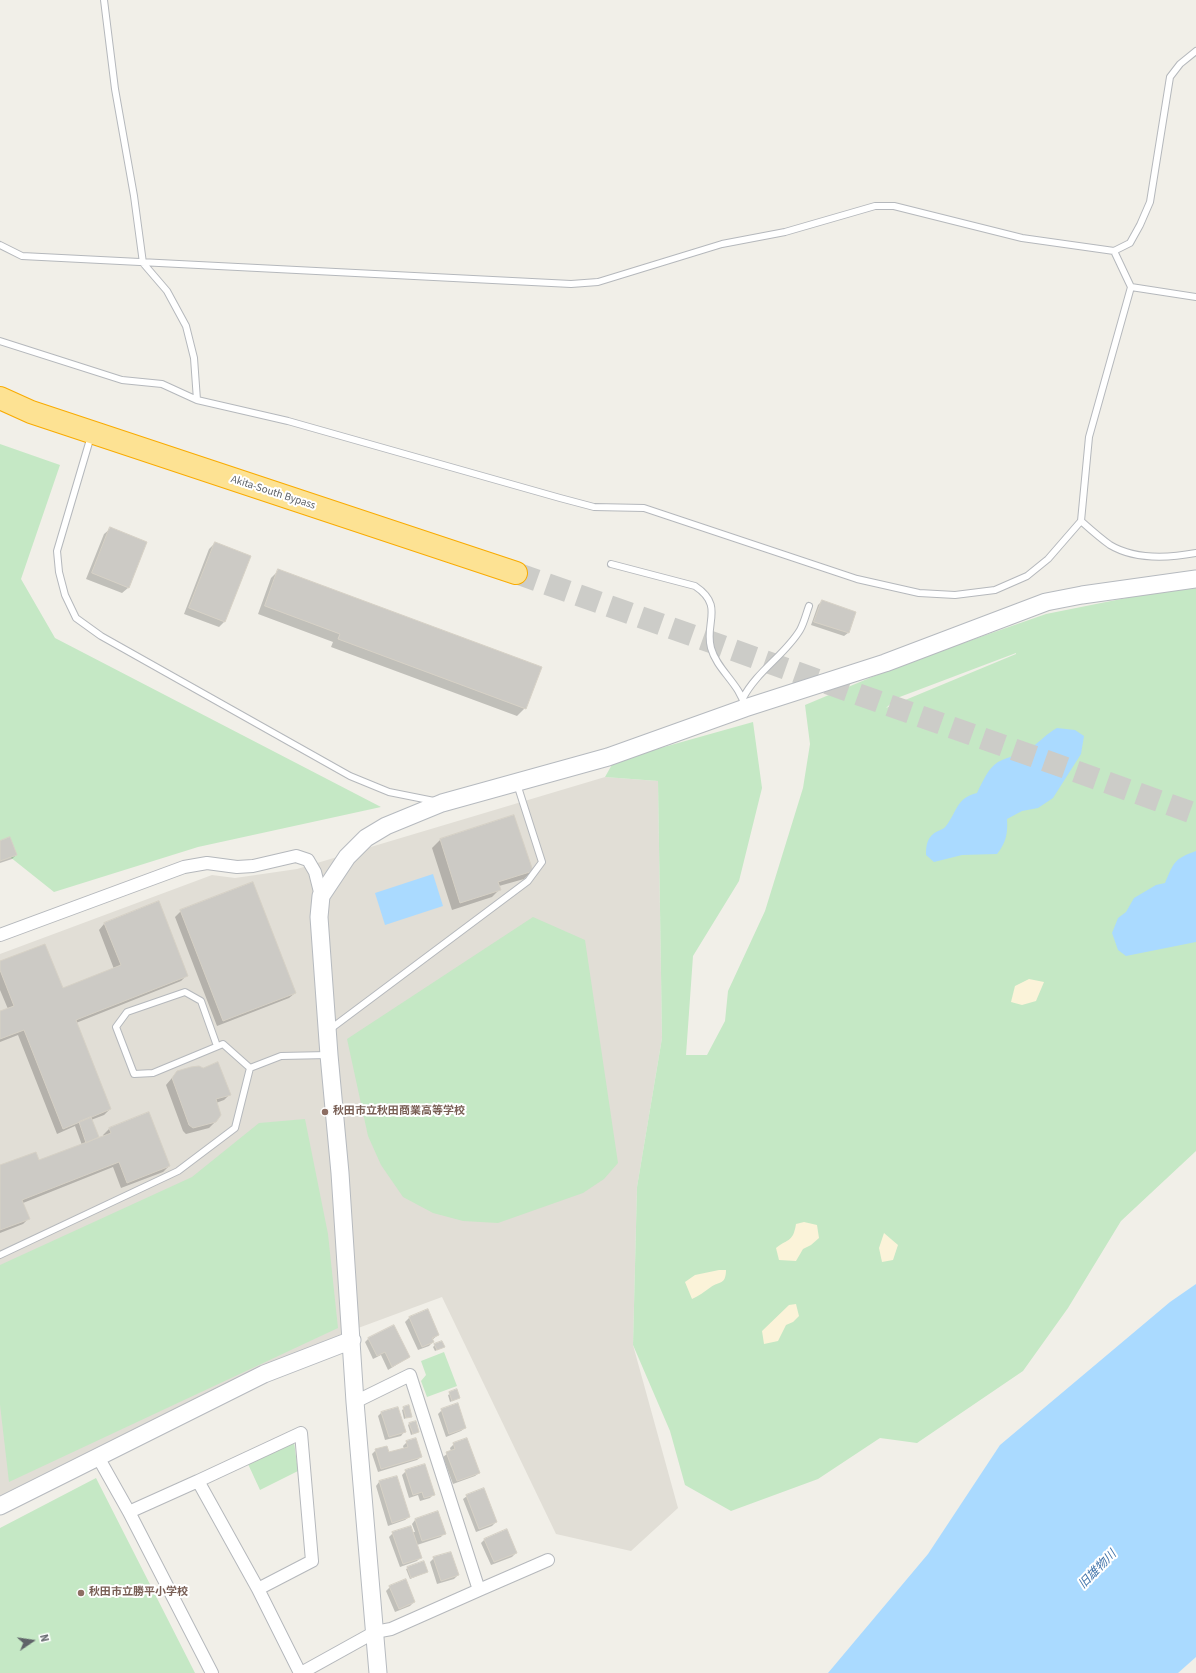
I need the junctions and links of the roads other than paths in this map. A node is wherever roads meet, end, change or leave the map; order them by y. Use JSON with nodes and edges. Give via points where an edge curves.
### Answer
{"nodes":[{"id":1,"x":104,"y":0,"type":"edge"},
{"id":2,"x":1196,"y":51,"type":"edge"},
{"id":3,"x":0,"y":245,"type":"edge"},
{"id":4,"x":1114,"y":251,"type":"junction"},
{"id":5,"x":143,"y":263,"type":"junction"},
{"id":6,"x":1130,"y":288,"type":"junction"},
{"id":7,"x":1196,"y":297,"type":"edge"},
{"id":8,"x":0,"y":341,"type":"edge"},
{"id":9,"x":0,"y":398,"type":"edge"},
{"id":10,"x":197,"y":400,"type":"junction"},
{"id":11,"x":0,"y":411,"type":"edge"},
{"id":12,"x":31,"y":412,"type":"junction"},
{"id":13,"x":92,"y":433,"type":"junction"},
{"id":14,"x":1081,"y":521,"type":"junction"},
{"id":15,"x":1196,"y":553,"type":"edge"},
{"id":16,"x":611,"y":564,"type":"dead end"},
{"id":17,"x":516,"y":573,"type":"tunnel mouth"},
{"id":18,"x":1196,"y":579,"type":"edge"},
{"id":19,"x":809,"y":606,"type":"dead end"},
{"id":20,"x":744,"y":703,"type":"junction"},
{"id":21,"x":516,"y":782,"type":"junction"},
{"id":22,"x":442,"y":803,"type":"junction"},
{"id":23,"x":321,"y":896,"type":"junction"},
{"id":24,"x":0,"y":935,"type":"edge"},
{"id":25,"x":328,"y":1031,"type":"junction"},
{"id":26,"x":217,"y":1046,"type":"junction"},
{"id":27,"x":329,"y":1055,"type":"junction"},
{"id":28,"x":250,"y":1068,"type":"junction"},
{"id":29,"x":0,"y":1254,"type":"edge"},
{"id":30,"x":352,"y":1340,"type":"junction"},
{"id":31,"x":356,"y":1402,"type":"junction"},
{"id":32,"x":98,"y":1457,"type":"junction"},
{"id":33,"x":198,"y":1480,"type":"junction"},
{"id":34,"x":0,"y":1506,"type":"edge"},
{"id":35,"x":129,"y":1512,"type":"junction"},
{"id":36,"x":548,"y":1560,"type":"dead end"},
{"id":37,"x":258,"y":1589,"type":"junction"},
{"id":38,"x":480,"y":1590,"type":"junction"},
{"id":39,"x":375,"y":1632,"type":"junction"},
{"id":40,"x":212,"y":1673,"type":"edge"},
{"id":41,"x":300,"y":1673,"type":"edge"},
{"id":42,"x":378,"y":1673,"type":"edge"}],
"edges":[{"from":1,"to":5,"type":"lane","via":[[115,89]]},
{"from":2,"to":4,"type":"lane","via":[[1180,64],[1170,77],[1150,202],[1130,243]]},
{"from":3,"to":5,"type":"lane","via":[[22,256]]},
{"from":4,"to":5,"type":"lane","via":[[1022,238],[894,206],[875,206],[785,232],[722,244],[598,282],[571,284]]},
{"from":4,"to":6,"type":"lane"},
{"from":5,"to":10,"type":"lane","via":[[167,291],[186,326],[194,358]]},
{"from":6,"to":7,"type":"lane"},
{"from":6,"to":14,"type":"lane","via":[[1090,437]]},
{"from":8,"to":10,"type":"lane","via":[[122,380],[162,384]]},
{"from":9,"to":12,"type":"highway","name":"Akita-South Bypass"},
{"from":10,"to":14,"type":"lane","via":[[288,421],[594,507],[644,508],[856,579],[919,593],[955,595],[995,590],[1027,576],[1048,559]]},
{"from":11,"to":12,"type":"highway","name":"Akita-South Bypass"},
{"from":12,"to":13,"type":"highway","name":"Akita-South Bypass"},
{"from":13,"to":17,"type":"highway","name":"Akita-South Bypass"},
{"from":13,"to":22,"type":"lane","via":[[57,551],[65,594],[76,618],[101,636],[350,776],[389,792]]},
{"from":14,"to":15,"type":"lane","via":[[1111,546],[1139,555],[1176,557]]},
{"from":16,"to":20,"type":"lane","via":[[695,586],[706,593],[712,607],[710,646],[715,659]]},
{"from":18,"to":20,"type":"street","via":[[1046,602],[885,663]]},
{"from":19,"to":20,"type":"lane","via":[[801,629],[749,686]]},
{"from":20,"to":21,"type":"street","via":[[608,757]]},
{"from":21,"to":22,"type":"street"},
{"from":21,"to":25,"type":"lane","via":[[542,862],[528,881]]},
{"from":22,"to":23,"type":"street","via":[[386,826],[366,838],[347,857]]},
{"from":23,"to":24,"type":"street","via":[[315,872],[308,860],[296,856],[253,866],[237,867],[207,863],[184,867]]},
{"from":23,"to":25,"type":"street","via":[[319,917]]},
{"from":25,"to":27,"type":"street"},
{"from":26,"to":26,"type":"lane","via":[[153,1073],[134,1074],[116,1027],[128,1012],[185,992],[201,1001]]},
{"from":26,"to":28,"type":"lane","via":[[223,1044]]},
{"from":27,"to":28,"type":"lane","via":[[281,1056]]},
{"from":27,"to":30,"type":"street"},
{"from":28,"to":29,"type":"lane","via":[[235,1128],[178,1171]]},
{"from":30,"to":31,"type":"street"},
{"from":30,"to":32,"type":"street","via":[[264,1374]]},
{"from":31,"to":38,"type":"street","via":[[410,1375]]},
{"from":31,"to":39,"type":"street"},
{"from":32,"to":34,"type":"street"},
{"from":32,"to":35,"type":"street"},
{"from":33,"to":35,"type":"street"},
{"from":33,"to":37,"type":"street"},
{"from":33,"to":37,"type":"street","via":[[301,1433],[312,1560]]},
{"from":35,"to":40,"type":"street"},
{"from":36,"to":38,"type":"street"},
{"from":37,"to":41,"type":"street"},
{"from":38,"to":39,"type":"street","via":[[390,1629]]},
{"from":39,"to":41,"type":"street"},
{"from":39,"to":42,"type":"street"}]}
